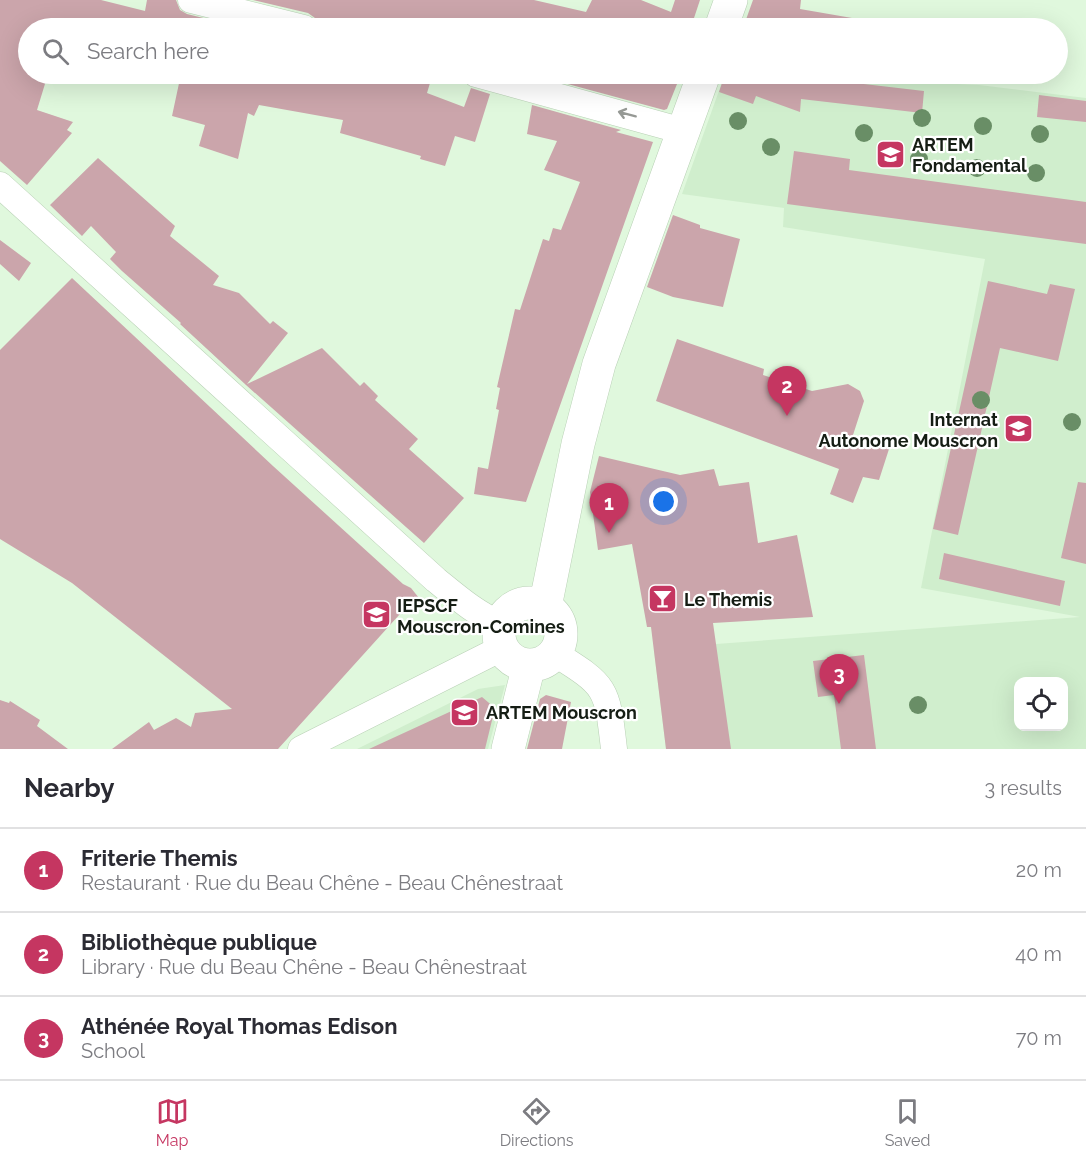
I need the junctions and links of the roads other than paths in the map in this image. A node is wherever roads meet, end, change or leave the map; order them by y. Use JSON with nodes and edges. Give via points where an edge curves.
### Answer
{"nodes":[{"id":1,"x":191,"y":0,"type":"edge"},
{"id":2,"x":731,"y":0,"type":"edge"},
{"id":3,"x":264,"y":18,"type":"edge"},
{"id":4,"x":725,"y":18,"type":"edge"},
{"id":5,"x":512,"y":84,"type":"edge"},
{"id":6,"x":700,"y":84,"type":"edge"},
{"id":7,"x":683,"y":131,"type":"junction"},
{"id":8,"x":0,"y":185,"type":"edge"},
{"id":9,"x":544,"y":607,"type":"junction"},
{"id":10,"x":521,"y":647,"type":"junction"},
{"id":11,"x":301,"y":749,"type":"edge"},
{"id":12,"x":508,"y":749,"type":"edge"},
{"id":13,"x":614,"y":749,"type":"edge"}],
"edges":[{"from":1,"to":3,"type":"street"},
{"from":2,"to":4,"type":"street"},
{"from":7,"to":5,"type":"street","one_way":true},
{"from":6,"to":7,"type":"street"},
{"from":7,"to":9,"type":"street","via":[[599,364]]},
{"from":8,"to":10,"type":"street","via":[[436,579]]},
{"from":9,"to":10,"type":"street","via":[[521,604],[507,614]]},
{"from":9,"to":10,"type":"street","via":[[556,618],[560,638]]},
{"from":10,"to":11,"type":"street"},
{"from":10,"to":12,"type":"street"},
{"from":10,"to":13,"type":"street","via":[[583,670],[600,686],[609,708]]}]}
